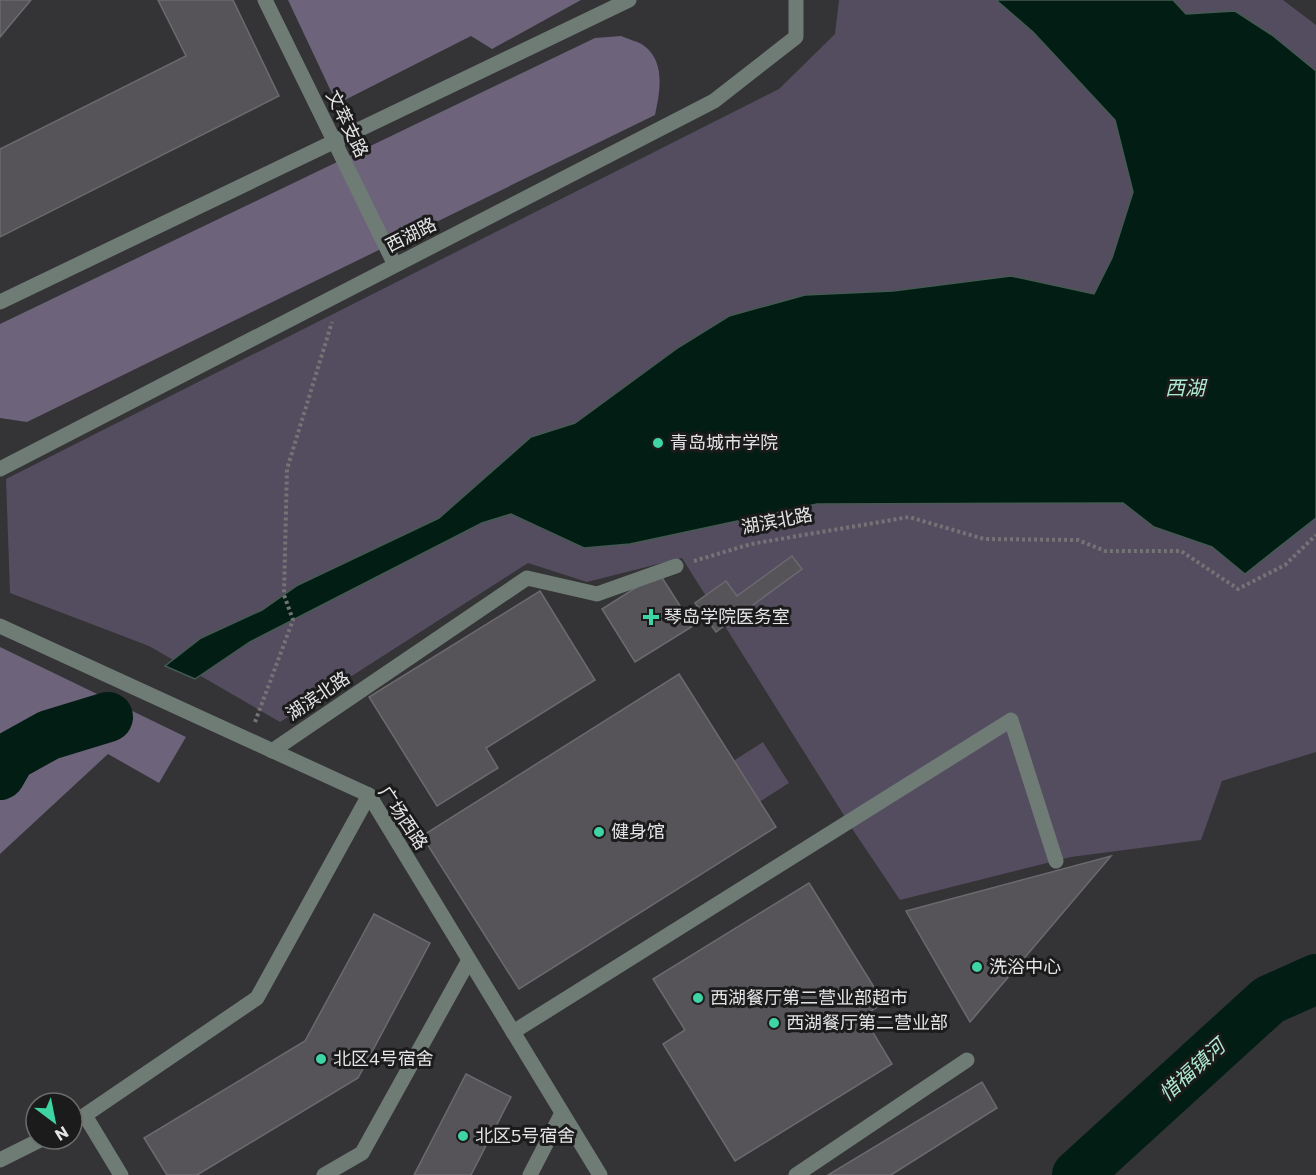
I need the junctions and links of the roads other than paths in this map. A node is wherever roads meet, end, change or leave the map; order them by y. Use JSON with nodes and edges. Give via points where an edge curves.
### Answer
{"nodes":[{"id":1,"x":265,"y":0,"type":"edge"},
{"id":2,"x":629,"y":0,"type":"edge"},
{"id":3,"x":796,"y":0,"type":"edge"},
{"id":4,"x":395,"y":265,"type":"junction"},
{"id":5,"x":0,"y":302,"type":"edge"},
{"id":6,"x":0,"y":469,"type":"edge"},
{"id":7,"x":676,"y":566,"type":"road end"},
{"id":8,"x":0,"y":626,"type":"edge"},
{"id":9,"x":272,"y":751,"type":"junction"},
{"id":10,"x":369,"y":795,"type":"junction"},
{"id":11,"x":1056,"y":861,"type":"dead end"},
{"id":12,"x":469,"y":960,"type":"junction"},
{"id":13,"x":513,"y":1032,"type":"junction"},
{"id":14,"x":967,"y":1060,"type":"dead end"},
{"id":15,"x":562,"y":1113,"type":"junction"},
{"id":16,"x":86,"y":1117,"type":"joint"},
{"id":17,"x":24,"y":1148,"type":"edge"},
{"id":18,"x":0,"y":1160,"type":"edge"},
{"id":19,"x":121,"y":1175,"type":"edge"},
{"id":20,"x":324,"y":1175,"type":"edge"},
{"id":21,"x":530,"y":1175,"type":"edge"},
{"id":22,"x":600,"y":1175,"type":"edge"},
{"id":23,"x":796,"y":1175,"type":"edge"}],
"edges":[{"from":1,"to":4,"type":"street","name":"文萃支路"},
{"from":2,"to":5,"type":"street"},
{"from":3,"to":4,"type":"street","name":"西湖路","via":[[796,37],[714,101]]},
{"from":4,"to":6,"type":"street","name":"西湖路"},
{"from":7,"to":9,"type":"street","name":"湖滨北路","via":[[597,594],[527,578]]},
{"from":8,"to":9,"type":"street","name":"广场西路"},
{"from":9,"to":10,"type":"street","name":"广场西路"},
{"from":10,"to":12,"type":"street","name":"广场西路"},
{"from":10,"to":16,"type":"street","via":[[257,998]]},
{"from":11,"to":13,"type":"street","via":[[1011,720]]},
{"from":12,"to":13,"type":"street","name":"广场西路"},
{"from":12,"to":20,"type":"street","via":[[362,1153]]},
{"from":13,"to":15,"type":"street","name":"广场西路"},
{"from":14,"to":23,"type":"street"},
{"from":15,"to":21,"type":"street"},
{"from":15,"to":22,"type":"street","name":"广场西路"},
{"from":16,"to":19,"type":"street"},
{"from":17,"to":18,"type":"street"}]}
